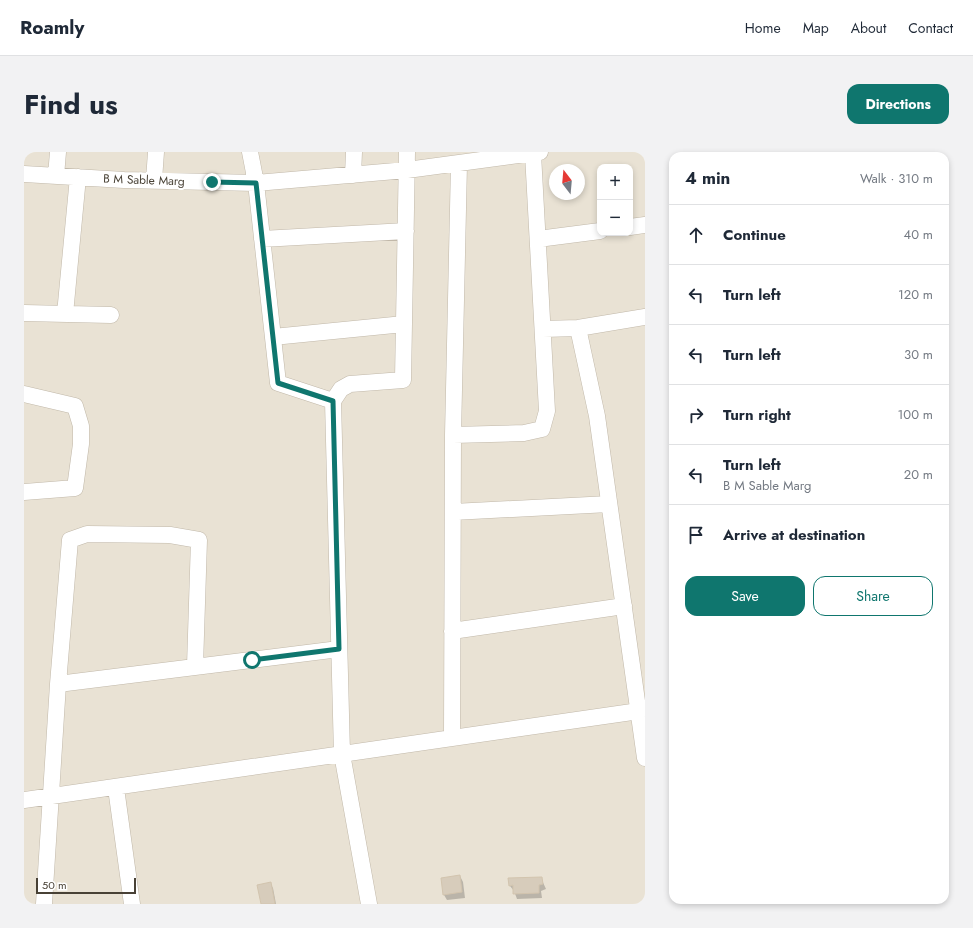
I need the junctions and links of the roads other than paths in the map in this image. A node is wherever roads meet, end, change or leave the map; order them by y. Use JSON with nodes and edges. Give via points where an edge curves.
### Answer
{"nodes":[{"id":1,"x":58,"y":152,"type":"edge"},
{"id":2,"x":156,"y":152,"type":"edge"},
{"id":3,"x":250,"y":152,"type":"edge"},
{"id":4,"x":354,"y":152,"type":"edge"},
{"id":5,"x":407,"y":152,"type":"edge"},
{"id":6,"x":536,"y":153,"type":"edge"},
{"id":7,"x":459,"y":164,"type":"junction"},
{"id":8,"x":407,"y":170,"type":"junction"},
{"id":9,"x":24,"y":174,"type":"edge"},
{"id":10,"x":353,"y":175,"type":"junction"},
{"id":11,"x":56,"y":176,"type":"junction"},
{"id":12,"x":78,"y":177,"type":"junction"},
{"id":13,"x":154,"y":180,"type":"junction"},
{"id":14,"x":256,"y":183,"type":"junction"},
{"id":15,"x":645,"y":225,"type":"edge"},
{"id":16,"x":633,"y":227,"type":"edge"},
{"id":17,"x":597,"y":231,"type":"edge"},
{"id":18,"x":406,"y":232,"type":"junction"},
{"id":19,"x":262,"y":239,"type":"junction"},
{"id":20,"x":538,"y":240,"type":"junction"},
{"id":21,"x":24,"y":313,"type":"edge"},
{"id":22,"x":64,"y":314,"type":"junction"},
{"id":23,"x":111,"y":315,"type":"dead end"},
{"id":24,"x":645,"y":317,"type":"edge"},
{"id":25,"x":404,"y":324,"type":"junction"},
{"id":26,"x":578,"y":328,"type":"junction"},
{"id":27,"x":543,"y":329,"type":"junction"},
{"id":28,"x":273,"y":337,"type":"junction"},
{"id":29,"x":24,"y":394,"type":"edge"},
{"id":30,"x":333,"y":401,"type":"junction"},
{"id":31,"x":453,"y":435,"type":"junction"},
{"id":32,"x":24,"y":492,"type":"edge"},
{"id":33,"x":609,"y":504,"type":"junction"},
{"id":34,"x":453,"y":512,"type":"junction"},
{"id":35,"x":624,"y":606,"type":"junction"},
{"id":36,"x":452,"y":631,"type":"junction"},
{"id":37,"x":339,"y":649,"type":"junction"},
{"id":38,"x":195,"y":666,"type":"junction"},
{"id":39,"x":58,"y":684,"type":"junction"},
{"id":40,"x":639,"y":711,"type":"junction"},
{"id":41,"x":452,"y":737,"type":"junction"},
{"id":42,"x":342,"y":754,"type":"junction"},
{"id":43,"x":645,"y":758,"type":"edge"},
{"id":44,"x":116,"y":788,"type":"junction"},
{"id":45,"x":50,"y":797,"type":"junction"},
{"id":46,"x":24,"y":800,"type":"edge"},
{"id":47,"x":44,"y":904,"type":"edge"},
{"id":48,"x":132,"y":904,"type":"edge"},
{"id":49,"x":369,"y":904,"type":"edge"}],
"edges":[{"from":1,"to":11,"type":"street"},
{"from":2,"to":13,"type":"street"},
{"from":3,"to":14,"type":"street"},
{"from":4,"to":10,"type":"street"},
{"from":5,"to":8,"type":"street"},
{"from":6,"to":7,"type":"street","name":"B M Sable Marg"},
{"from":6,"to":20,"type":"street"},
{"from":7,"to":8,"type":"street","name":"B M Sable Marg"},
{"from":7,"to":31,"type":"street"},
{"from":8,"to":10,"type":"street","name":"B M Sable Marg"},
{"from":8,"to":18,"type":"street"},
{"from":9,"to":11,"type":"street","name":"B M Sable Marg"},
{"from":10,"to":14,"type":"street","name":"B M Sable Marg"},
{"from":11,"to":12,"type":"street","name":"B M Sable Marg"},
{"from":12,"to":13,"type":"street","name":"B M Sable Marg"},
{"from":12,"to":22,"type":"street"},
{"from":13,"to":14,"type":"street","name":"B M Sable Marg"},
{"from":14,"to":19,"type":"street"},
{"from":15,"to":16,"type":"street"},
{"from":17,"to":20,"type":"street"},
{"from":18,"to":19,"type":"street"},
{"from":18,"to":25,"type":"street"},
{"from":19,"to":28,"type":"street"},
{"from":20,"to":27,"type":"street"},
{"from":21,"to":22,"type":"street"},
{"from":22,"to":23,"type":"street"},
{"from":24,"to":26,"type":"street"},
{"from":25,"to":28,"type":"street"},
{"from":25,"to":30,"type":"street","via":[[403,380],[350,384],[341,389]]},
{"from":26,"to":27,"type":"street"},
{"from":26,"to":33,"type":"street","via":[[597,416]]},
{"from":27,"to":31,"type":"street","via":[[547,411],[542,429],[524,433]]},
{"from":28,"to":30,"type":"street","via":[[278,383]]},
{"from":29,"to":32,"type":"street","via":[[75,406],[81,426],[81,444],[75,488]]},
{"from":30,"to":37,"type":"street"},
{"from":31,"to":34,"type":"street"},
{"from":33,"to":34,"type":"street"},
{"from":33,"to":35,"type":"street"},
{"from":34,"to":36,"type":"street"},
{"from":35,"to":36,"type":"street"},
{"from":35,"to":40,"type":"street"},
{"from":36,"to":41,"type":"street"},
{"from":37,"to":38,"type":"street"},
{"from":37,"to":42,"type":"street"},
{"from":38,"to":39,"type":"street"},
{"from":38,"to":39,"type":"street","via":[[199,540],[170,535],[87,534],[70,540]]},
{"from":39,"to":45,"type":"street"},
{"from":40,"to":41,"type":"street"},
{"from":40,"to":43,"type":"street"},
{"from":41,"to":42,"type":"street"},
{"from":42,"to":44,"type":"street"},
{"from":42,"to":49,"type":"street"},
{"from":44,"to":45,"type":"street"},
{"from":44,"to":48,"type":"street"},
{"from":45,"to":46,"type":"street"},
{"from":45,"to":47,"type":"street"}]}
